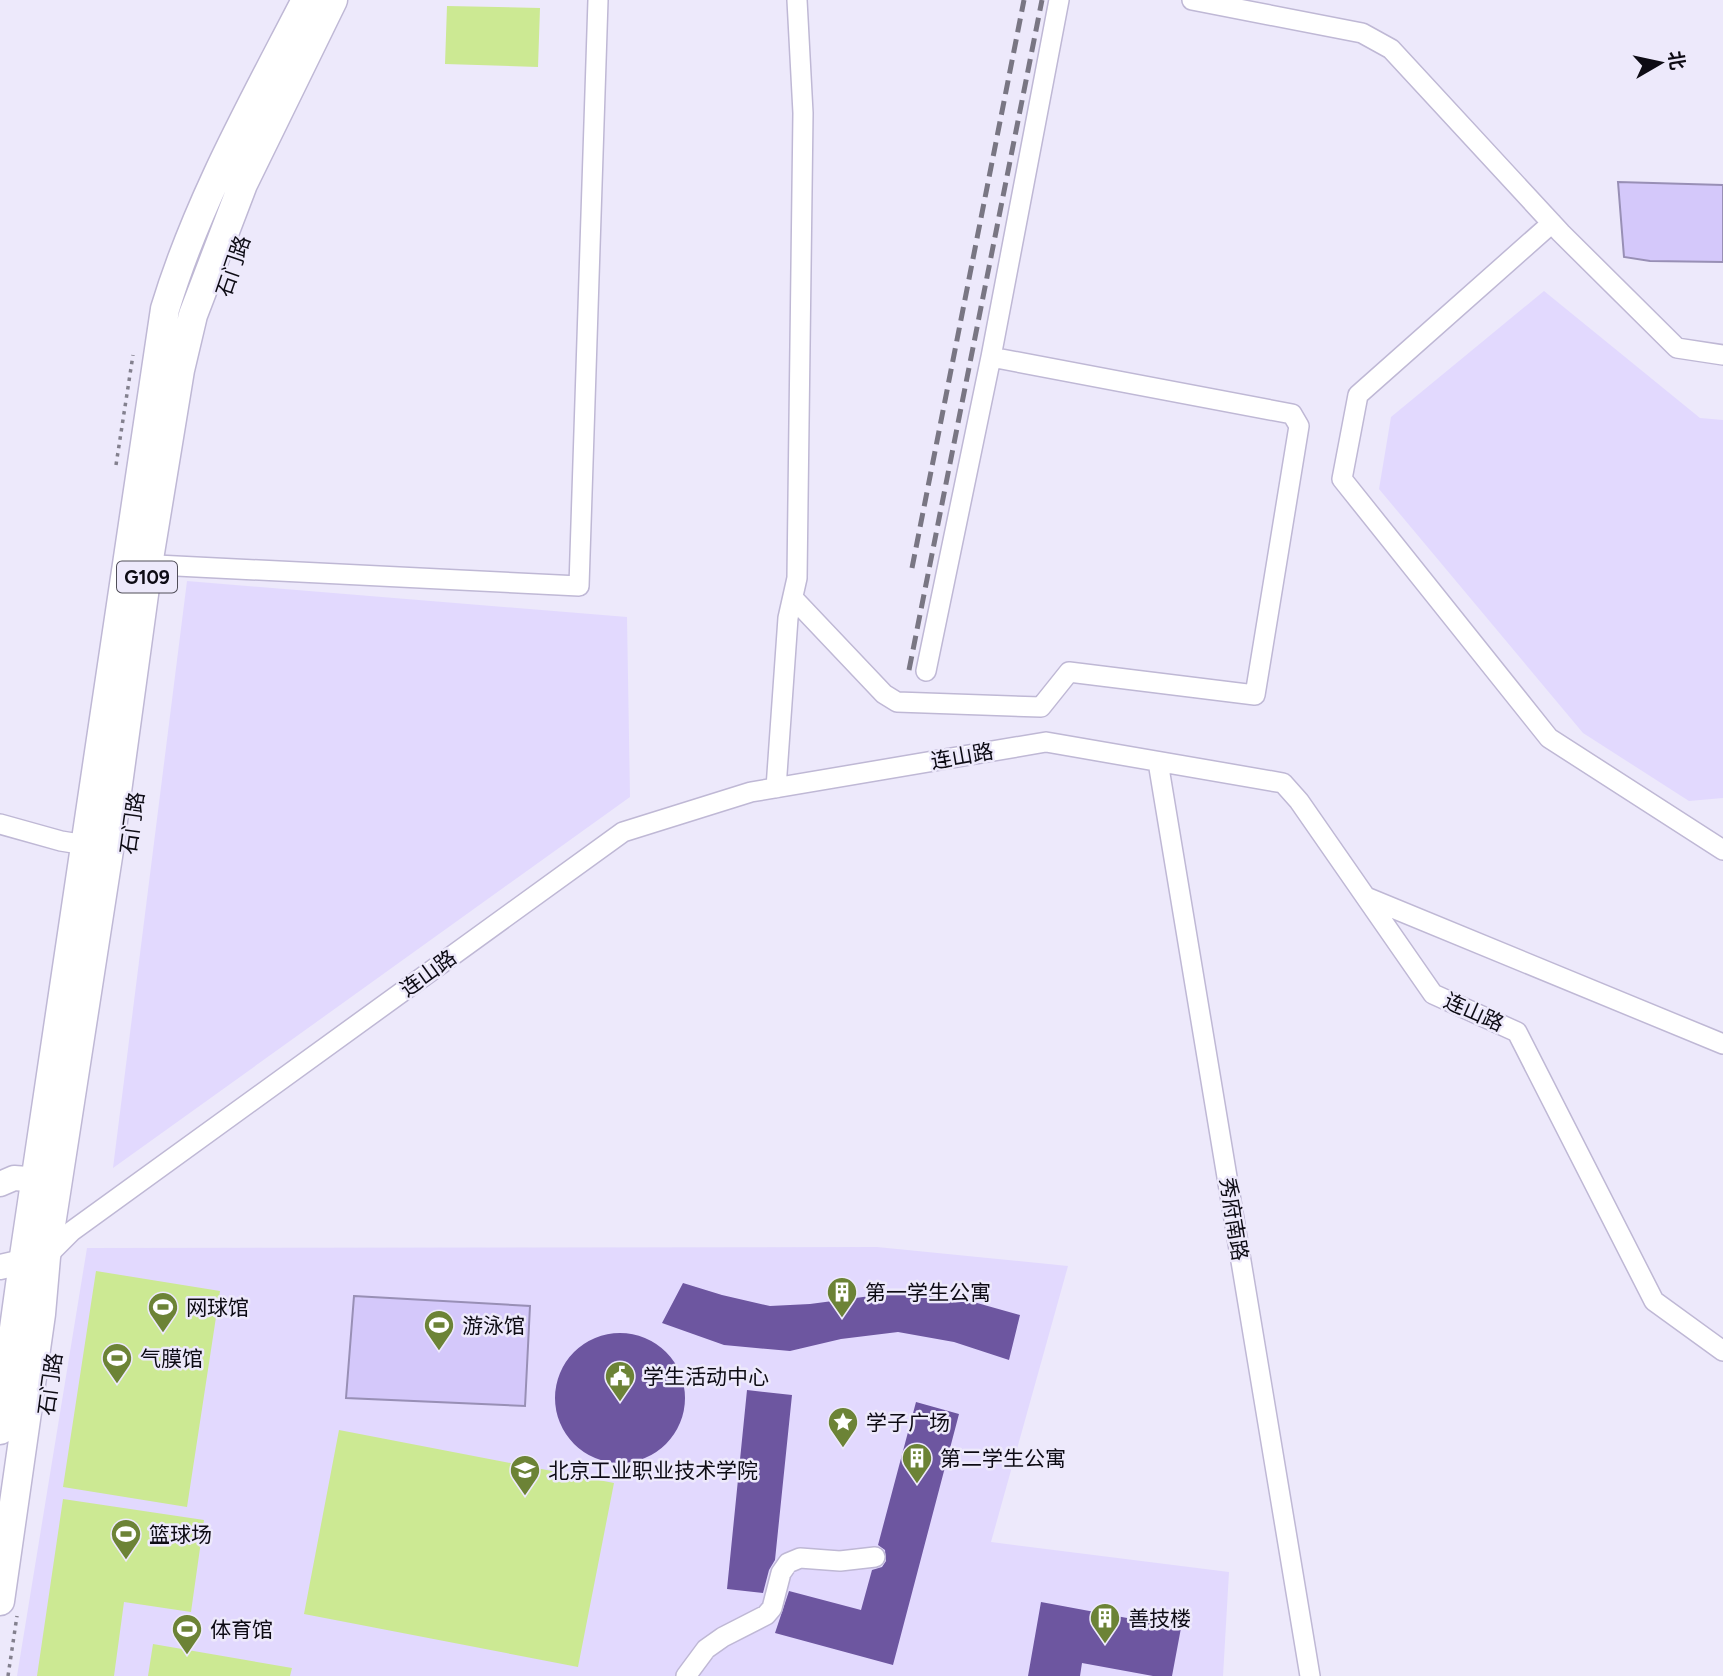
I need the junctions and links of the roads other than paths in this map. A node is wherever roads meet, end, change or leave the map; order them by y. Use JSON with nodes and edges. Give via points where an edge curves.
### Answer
{"nodes":[{"id":1,"x":306,"y":0,"type":"edge"},
{"id":2,"x":333,"y":0,"type":"edge"},
{"id":3,"x":598,"y":0,"type":"edge"},
{"id":4,"x":797,"y":0,"type":"edge"},
{"id":5,"x":1059,"y":0,"type":"edge"},
{"id":6,"x":1192,"y":0,"type":"edge"},
{"id":7,"x":1552,"y":223,"type":"junction"},
{"id":8,"x":1723,"y":355,"type":"edge"},
{"id":9,"x":991,"y":357,"type":"junction"},
{"id":10,"x":137,"y":564,"type":"junction"},
{"id":11,"x":793,"y":598,"type":"junction"},
{"id":12,"x":926,"y":671,"type":"dead end"},
{"id":13,"x":1041,"y":707,"type":"junction"},
{"id":14,"x":1036,"y":743,"type":"junction"},
{"id":15,"x":1158,"y":761,"type":"junction"},
{"id":16,"x":776,"y":788,"type":"junction"},
{"id":17,"x":0,"y":824,"type":"edge"},
{"id":18,"x":97,"y":847,"type":"junction"},
{"id":19,"x":1723,"y":849,"type":"edge"},
{"id":20,"x":1366,"y":897,"type":"junction"},
{"id":21,"x":1723,"y":1044,"type":"edge"},
{"id":22,"x":48,"y":1180,"type":"junction"},
{"id":23,"x":0,"y":1184,"type":"edge"},
{"id":24,"x":23,"y":1262,"type":"edge"},
{"id":25,"x":1723,"y":1351,"type":"edge"},
{"id":26,"x":0,"y":1430,"type":"edge"},
{"id":27,"x":875,"y":1557,"type":"dead end"},
{"id":28,"x":9,"y":1604,"type":"edge"},
{"id":29,"x":686,"y":1676,"type":"edge"},
{"id":30,"x":1310,"y":1676,"type":"edge"}],
"edges":[{"from":1,"to":10,"type":"highway","name":"石门路","number":"G109","via":[[215,178],[165,309]]},
{"from":2,"to":10,"type":"highway","name":"石门路","number":"G109","via":[[243,184],[193,315]]},
{"from":3,"to":10,"type":"street","via":[[579,586]]},
{"from":4,"to":11,"type":"street","via":[[803,113],[797,578]]},
{"from":5,"to":9,"type":"street"},
{"from":6,"to":7,"type":"street","via":[[1362,33],[1391,50]]},
{"from":7,"to":8,"type":"street","via":[[1677,348]]},
{"from":7,"to":19,"type":"street","via":[[1358,395],[1342,478],[1549,738]]},
{"from":9,"to":12,"type":"street"},
{"from":9,"to":13,"type":"street","via":[[1292,414],[1299,426],[1255,695],[1069,672]]},
{"from":10,"to":18,"type":"highway","name":"石门路","number":"G109"},
{"from":11,"to":13,"type":"street","via":[[884,694],[897,702]]},
{"from":11,"to":16,"type":"street"},
{"from":13,"to":14,"type":"street"},
{"from":14,"to":15,"type":"street","name":"连山路"},
{"from":14,"to":16,"type":"street","name":"连山路"},
{"from":15,"to":20,"type":"street","name":"连山路","via":[[1283,783]]},
{"from":15,"to":30,"type":"street","name":"秀府南路"},
{"from":16,"to":24,"type":"street","name":"连山路","via":[[623,832]]},
{"from":17,"to":18,"type":"street"},
{"from":18,"to":22,"type":"highway","name":"石门路","number":"G109"},
{"from":20,"to":21,"type":"street"},
{"from":20,"to":25,"type":"street","name":"连山路","via":[[1433,994],[1517,1031],[1654,1301]]},
{"from":22,"to":23,"type":"main road","via":[[14,1178]]},
{"from":22,"to":24,"type":"highway","name":"石门路","number":"G109"},
{"from":24,"to":26,"type":"highway","name":"石门路","number":"G109"},
{"from":24,"to":28,"type":"highway","name":"石门路","number":"G109","via":[[41,1314]]},
{"from":27,"to":29,"type":"street","via":[[840,1561],[800,1558],[788,1563],[772,1608],[706,1649]]}]}
